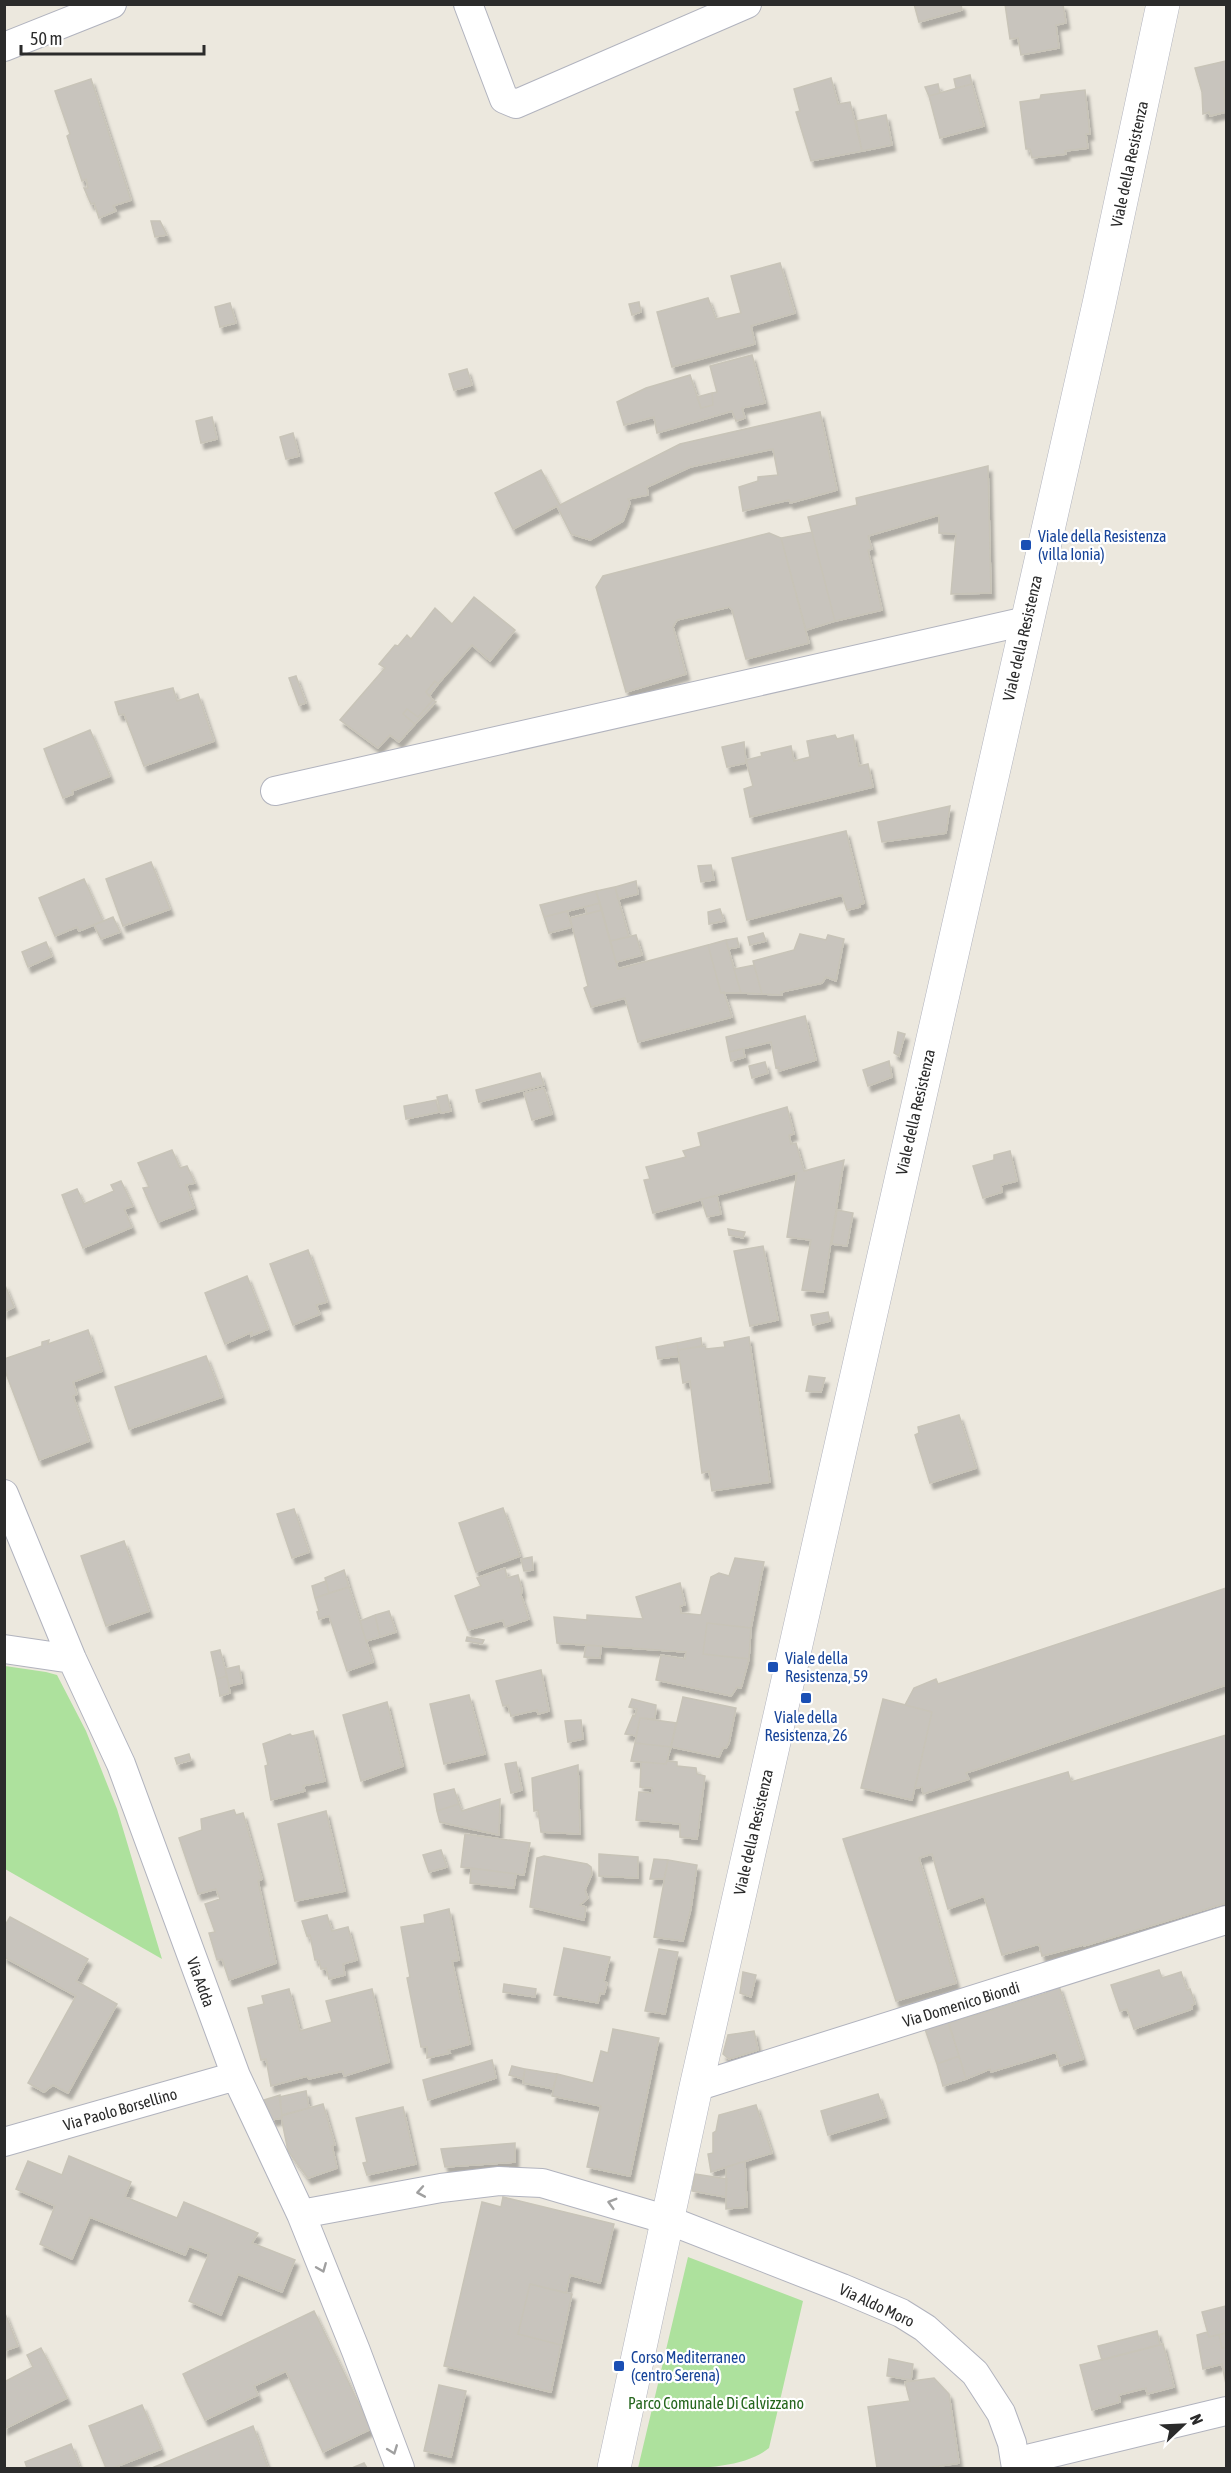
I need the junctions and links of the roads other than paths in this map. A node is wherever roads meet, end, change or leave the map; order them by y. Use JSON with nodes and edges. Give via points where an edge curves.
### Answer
{"nodes":[{"id":1,"x":112,"y":4,"type":"edge"},
{"id":2,"x":468,"y":4,"type":"edge"},
{"id":3,"x":747,"y":4,"type":"edge"},
{"id":4,"x":1164,"y":4,"type":"edge"},
{"id":5,"x":4,"y":47,"type":"edge"},
{"id":6,"x":1026,"y":621,"type":"junction"},
{"id":7,"x":275,"y":791,"type":"dead end"},
{"id":8,"x":4,"y":1494,"type":"edge"},
{"id":9,"x":4,"y":1649,"type":"edge"},
{"id":10,"x":72,"y":1659,"type":"junction"},
{"id":11,"x":1227,"y":1920,"type":"edge"},
{"id":12,"x":236,"y":2076,"type":"junction"},
{"id":13,"x":696,"y":2087,"type":"junction"},
{"id":14,"x":4,"y":2142,"type":"edge"},
{"id":15,"x":301,"y":2214,"type":"junction"},
{"id":16,"x":668,"y":2220,"type":"junction"},
{"id":17,"x":1227,"y":2411,"type":"edge"},
{"id":18,"x":1016,"y":2465,"type":"edge"},
{"id":19,"x":400,"y":2469,"type":"edge"},
{"id":20,"x":614,"y":2469,"type":"edge"}],
"edges":[{"from":1,"to":5,"type":"street"},
{"from":2,"to":3,"type":"street","via":[[504,99],[516,104]]},
{"from":4,"to":6,"type":"main road","name":"Viale della Resistenza"},
{"from":6,"to":7,"type":"street"},
{"from":6,"to":13,"type":"main road","name":"Viale della Resistenza"},
{"from":8,"to":10,"type":"street","name":"Via Adda"},
{"from":9,"to":10,"type":"street"},
{"from":10,"to":12,"type":"street","name":"Via Adda","via":[[121,1764]]},
{"from":11,"to":13,"type":"street","name":"Via Domenico Biondi"},
{"from":12,"to":14,"type":"street","name":"Via Paolo Borsellino"},
{"from":12,"to":15,"type":"street","name":"Via Adda"},
{"from":13,"to":16,"type":"main road","name":"Viale della Resistenza"},
{"from":16,"to":15,"type":"street","name":"Via Aldo Moro","one_way":true,"via":[[542,2183],[499,2181]]},
{"from":15,"to":19,"type":"street","name":"Via Adda","one_way":true},
{"from":16,"to":18,"type":"street","name":"Via Aldo Moro","via":[[842,2288],[901,2313],[925,2328],[975,2373],[1001,2413]]},
{"from":16,"to":20,"type":"main road","name":"Viale della Resistenza"},
{"from":17,"to":18,"type":"street"}]}
